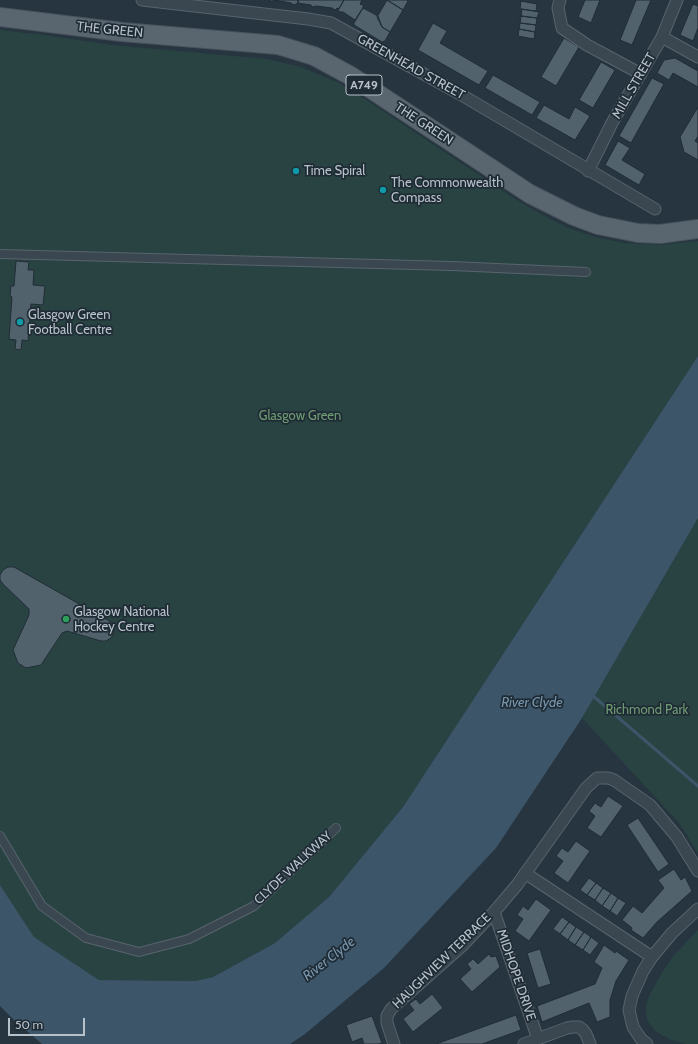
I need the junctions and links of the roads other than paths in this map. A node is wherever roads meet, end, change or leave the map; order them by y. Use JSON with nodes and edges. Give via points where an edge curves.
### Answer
{"nodes":[{"id":1,"x":142,"y":0,"type":"edge"},
{"id":2,"x":560,"y":0,"type":"edge"},
{"id":3,"x":677,"y":0,"type":"edge"},
{"id":4,"x":0,"y":17,"type":"edge"},
{"id":5,"x":662,"y":37,"type":"junction"},
{"id":6,"x":698,"y":57,"type":"edge"},
{"id":7,"x":641,"y":74,"type":"junction"},
{"id":8,"x":588,"y":171,"type":"junction"},
{"id":9,"x":656,"y":209,"type":"dead end"},
{"id":10,"x":698,"y":229,"type":"edge"},
{"id":11,"x":0,"y":254,"type":"edge"},
{"id":12,"x":586,"y":272,"type":"dead end"},
{"id":13,"x":336,"y":828,"type":"dead end"},
{"id":14,"x":0,"y":836,"type":"edge"},
{"id":15,"x":698,"y":871,"type":"edge"},
{"id":16,"x":525,"y":873,"type":"junction"},
{"id":17,"x":698,"y":909,"type":"edge"},
{"id":18,"x":494,"y":912,"type":"junction"},
{"id":19,"x":652,"y":957,"type":"junction"},
{"id":20,"x":538,"y":1039,"type":"junction"},
{"id":21,"x":394,"y":1044,"type":"edge"},
{"id":22,"x":524,"y":1044,"type":"edge"},
{"id":23,"x":590,"y":1044,"type":"edge"},
{"id":24,"x":647,"y":1044,"type":"edge"}],
"edges":[{"from":1,"to":8,"type":"street","name":"GREENHEAD STREET","via":[[331,23],[460,94]]},
{"from":2,"to":7,"type":"street","via":[[558,8],[562,28],[586,45]]},
{"from":3,"to":5,"type":"street","name":"MILL STREET"},
{"from":4,"to":10,"type":"main road","name":"THE GREEN","number":"A749","via":[[122,32],[278,45],[314,56],[351,76],[530,194],[574,216],[598,225],[638,233],[660,234]]},
{"from":5,"to":6,"type":"street"},
{"from":5,"to":7,"type":"street","name":"MILL STREET"},
{"from":7,"to":8,"type":"street","name":"MILL STREET","via":[[613,121]]},
{"from":8,"to":9,"type":"street","name":"GREENHEAD STREET"},
{"from":11,"to":12,"type":"street"},
{"from":13,"to":14,"type":"street","name":"CLYDE WALKWAY","via":[[254,906],[190,939],[138,952],[86,938],[42,906]]},
{"from":15,"to":16,"type":"street","name":"HAUGHVIEW TERRACE","via":[[668,825],[650,805],[614,780],[597,778],[586,788]]},
{"from":16,"to":18,"type":"street","name":"HAUGHVIEW TERRACE"},
{"from":16,"to":19,"type":"street"},
{"from":17,"to":19,"type":"street","via":[[672,933]]},
{"from":18,"to":20,"type":"street","name":"MIDHOPE DRIVE"},
{"from":18,"to":21,"type":"street","name":"HAUGHVIEW TERRACE","via":[[462,946],[391,1009],[387,1023]]},
{"from":19,"to":24,"type":"street","via":[[632,996],[629,1010],[633,1027]]},
{"from":20,"to":22,"type":"street"},
{"from":20,"to":23,"type":"street","via":[[573,1027],[583,1030]]}]}
